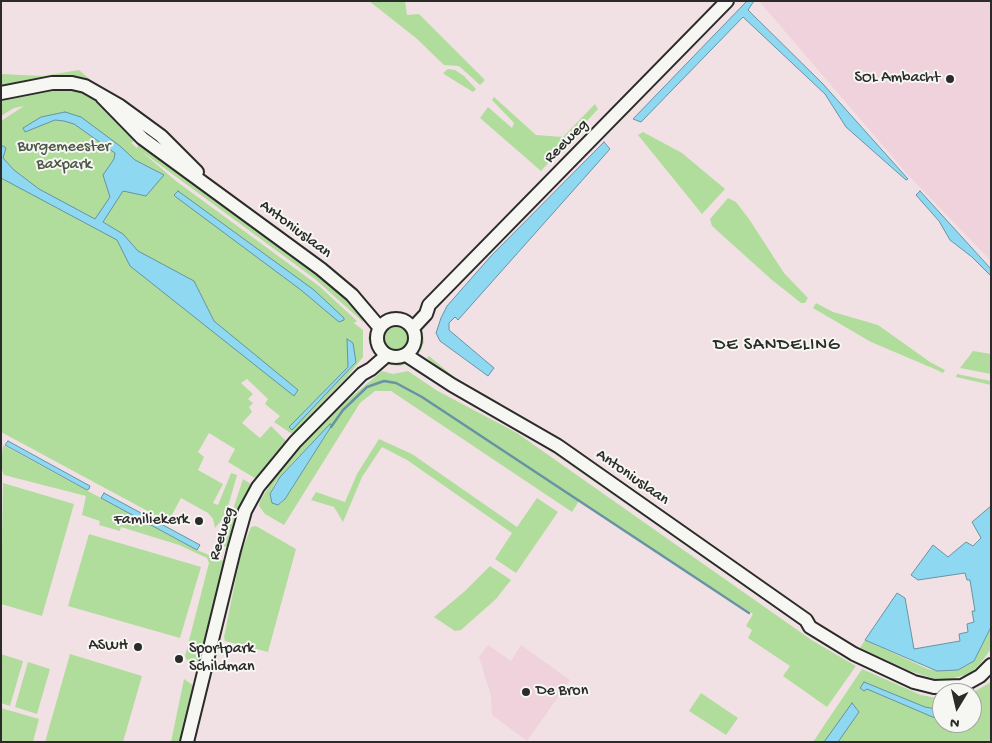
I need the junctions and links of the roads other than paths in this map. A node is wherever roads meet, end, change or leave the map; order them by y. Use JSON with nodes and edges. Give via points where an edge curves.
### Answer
{"nodes":[{"id":1,"x":727,"y":1,"type":"edge"},
{"id":2,"x":1,"y":93,"type":"edge"},
{"id":3,"x":383,"y":325,"type":"junction"},
{"id":4,"x":410,"y":325,"type":"junction"},
{"id":5,"x":383,"y":351,"type":"junction"},
{"id":6,"x":409,"y":352,"type":"junction"},
{"id":7,"x":842,"y":643,"type":"junction"},
{"id":8,"x":991,"y":655,"type":"edge"},
{"id":9,"x":991,"y":665,"type":"edge"},
{"id":10,"x":187,"y":742,"type":"edge"}],
"edges":[{"from":1,"to":4,"type":"main road","name":"Reeweg","via":[[429,305],[426,314]]},
{"from":2,"to":3,"type":"main road","name":"Antoniuslaan","via":[[72,82],[120,106],[170,143],[207,184],[370,308]]},
{"from":3,"to":4,"type":"main road","via":[[399,319]]},
{"from":3,"to":5,"type":"main road","via":[[377,340]]},
{"from":4,"to":6,"type":"main road","via":[[416,336]]},
{"from":5,"to":6,"type":"main road","via":[[396,357]]},
{"from":5,"to":10,"type":"main road","name":"Reeweg","via":[[366,364],[362,374],[276,464],[245,511]]},
{"from":6,"to":7,"type":"main road","name":"Antoniuslaan","via":[[452,386],[558,446],[806,620],[810,627]]},
{"from":7,"to":8,"type":"main road","via":[[902,670],[942,682],[967,678]]},
{"from":7,"to":9,"type":"main road","via":[[907,678],[934,687],[962,686]]}]}
